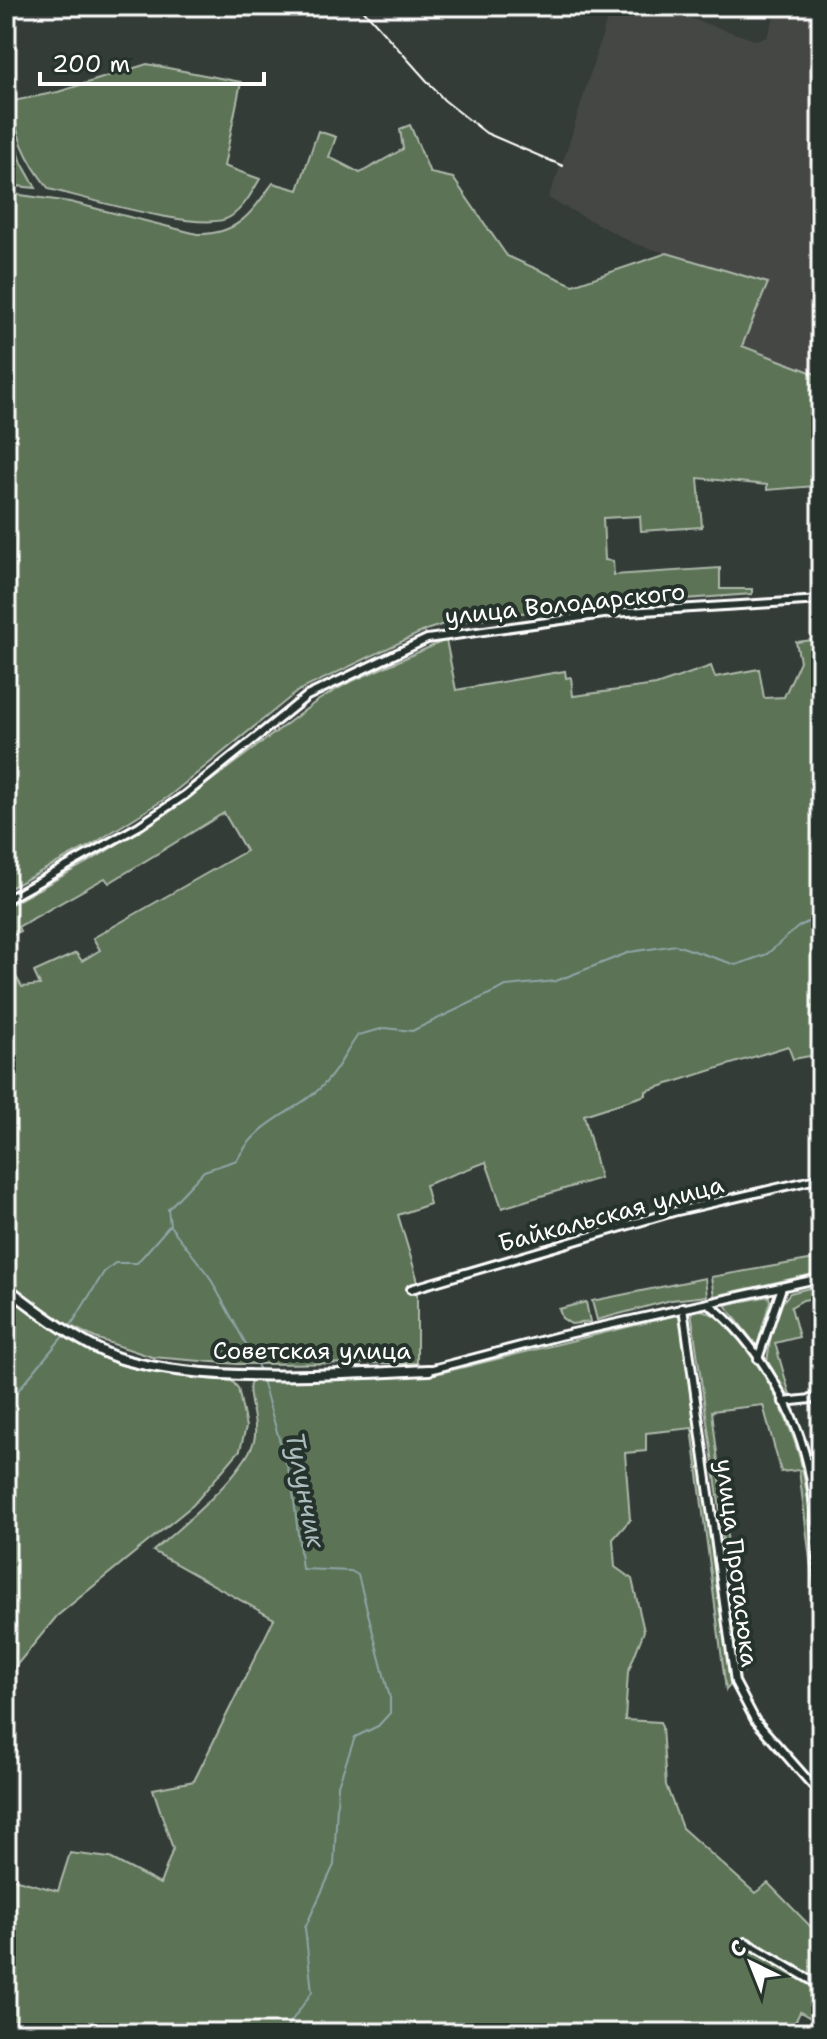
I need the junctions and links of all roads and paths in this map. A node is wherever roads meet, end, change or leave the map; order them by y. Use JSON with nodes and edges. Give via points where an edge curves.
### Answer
{"nodes":[{"id":1,"x":821,"y":600,"type":"edge"},
{"id":2,"x":6,"y":900,"type":"edge"},
{"id":3,"x":821,"y":1178,"type":"edge"},
{"id":4,"x":821,"y":1278,"type":"edge"},
{"id":5,"x":6,"y":1287,"type":"edge"},
{"id":6,"x":782,"y":1287,"type":"junction"},
{"id":7,"x":411,"y":1289,"type":"dead end"},
{"id":8,"x":709,"y":1304,"type":"junction"},
{"id":9,"x":683,"y":1307,"type":"junction"},
{"id":10,"x":758,"y":1359,"type":"junction"},
{"id":11,"x":429,"y":1370,"type":"joint"},
{"id":12,"x":821,"y":1398,"type":"edge"},
{"id":13,"x":783,"y":1402,"type":"junction"},
{"id":14,"x":817,"y":1508,"type":"edge"},
{"id":15,"x":821,"y":1592,"type":"edge"},
{"id":16,"x":821,"y":1795,"type":"edge"},
{"id":17,"x":746,"y":1942,"type":"dead end"},
{"id":18,"x":821,"y":1986,"type":"edge"}],
"edges":[{"from":1,"to":2,"type":"street","name":"улица Володарского","via":[[611,613],[427,639],[307,696],[185,795]]},
{"from":3,"to":7,"type":"street","name":"Байкальская улица","via":[[673,1212]]},
{"from":4,"to":6,"type":"street","name":"Советская улица"},
{"from":5,"to":11,"type":"street","name":"Советская улица","via":[[51,1321],[123,1360],[201,1371]]},
{"from":6,"to":8,"type":"street","name":"Советская улица"},
{"from":6,"to":10,"type":"street"},
{"from":8,"to":9,"type":"street","name":"Советская улица"},
{"from":8,"to":10,"type":"street"},
{"from":9,"to":11,"type":"street","name":"Советская улица"},
{"from":9,"to":16,"type":"street","name":"улица Протасюка","via":[[735,1682],[755,1720]]},
{"from":10,"to":13,"type":"street"},
{"from":12,"to":13,"type":"street"},
{"from":13,"to":14,"type":"street","via":[[806,1460]]},
{"from":14,"to":15,"type":"street"},
{"from":17,"to":18,"type":"street"}]}
